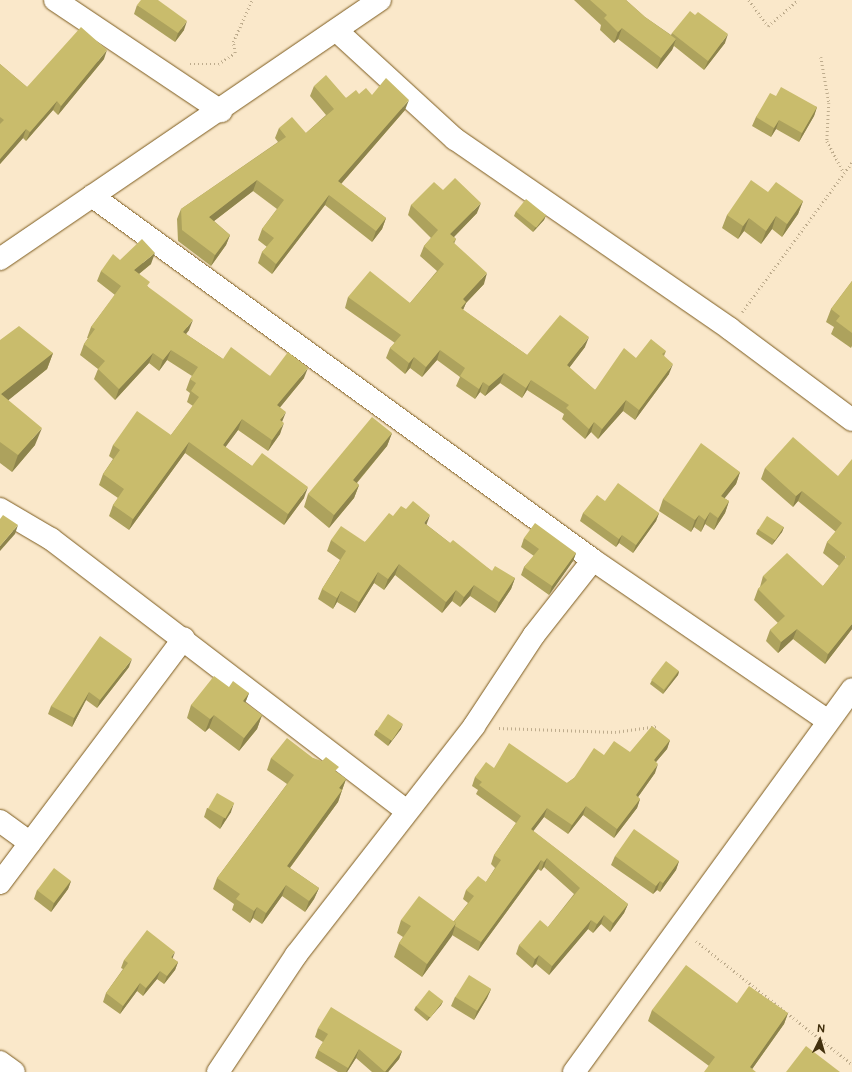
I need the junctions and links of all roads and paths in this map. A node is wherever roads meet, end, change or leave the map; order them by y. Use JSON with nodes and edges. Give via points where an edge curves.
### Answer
{"nodes":[{"id":1,"x":55,"y":0,"type":"edge"},
{"id":2,"x":252,"y":0,"type":"edge"},
{"id":3,"x":380,"y":0,"type":"edge"},
{"id":4,"x":749,"y":0,"type":"edge"},
{"id":5,"x":798,"y":0,"type":"edge"},
{"id":6,"x":337,"y":31,"type":"junction"},
{"id":7,"x":821,"y":56,"type":"dead end"},
{"id":8,"x":167,"y":72,"type":"junction"},
{"id":9,"x":221,"y":111,"type":"junction"},
{"id":10,"x":852,"y":162,"type":"edge"},
{"id":11,"x":844,"y":173,"type":"junction"},
{"id":12,"x":92,"y":196,"type":"junction"},
{"id":13,"x":0,"y":259,"type":"edge"},
{"id":14,"x":730,"y":329,"type":"junction"},
{"id":15,"x":852,"y":420,"type":"edge"},
{"id":16,"x":0,"y":509,"type":"edge"},
{"id":17,"x":593,"y":560,"type":"junction"},
{"id":18,"x":184,"y":638,"type":"junction"},
{"id":19,"x":852,"y":689,"type":"edge"},
{"id":20,"x":827,"y":720,"type":"junction"},
{"id":21,"x":474,"y":726,"type":"junction"},
{"id":22,"x":658,"y":726,"type":"dead end"},
{"id":23,"x":406,"y":810,"type":"junction"},
{"id":24,"x":0,"y":821,"type":"edge"},
{"id":25,"x":30,"y":843,"type":"junction"},
{"id":26,"x":0,"y":883,"type":"edge"},
{"id":27,"x":678,"y":927,"type":"junction"},
{"id":28,"x":0,"y":1062,"type":"edge"},
{"id":29,"x":852,"y":1064,"type":"edge"},
{"id":30,"x":14,"y":1072,"type":"edge"},
{"id":31,"x":218,"y":1072,"type":"edge"},
{"id":32,"x":574,"y":1072,"type":"edge"}],
"edges":[{"from":1,"to":8,"type":"street"},
{"from":2,"to":8,"type":"path","via":[[232,42],[235,52],[218,64],[197,62]]},
{"from":3,"to":6,"type":"street"},
{"from":4,"to":5,"type":"path","via":[[768,26]]},
{"from":6,"to":9,"type":"street"},
{"from":6,"to":14,"type":"street","via":[[455,139]]},
{"from":7,"to":11,"type":"path","via":[[829,103],[827,141]]},
{"from":8,"to":9,"type":"street"},
{"from":9,"to":12,"type":"street"},
{"from":10,"to":11,"type":"path"},
{"from":11,"to":14,"type":"path"},
{"from":12,"to":13,"type":"street"},
{"from":12,"to":17,"type":"street"},
{"from":14,"to":15,"type":"street"},
{"from":16,"to":18,"type":"street","via":[[51,539]]},
{"from":17,"to":20,"type":"street"},
{"from":17,"to":21,"type":"street","via":[[526,646]]},
{"from":18,"to":23,"type":"street"},
{"from":18,"to":25,"type":"street"},
{"from":19,"to":20,"type":"street"},
{"from":20,"to":27,"type":"street"},
{"from":21,"to":22,"type":"path","via":[[614,732]]},
{"from":21,"to":23,"type":"street"},
{"from":23,"to":31,"type":"street","via":[[296,955]]},
{"from":24,"to":25,"type":"street"},
{"from":25,"to":26,"type":"street"},
{"from":27,"to":29,"type":"path"},
{"from":27,"to":32,"type":"street"},
{"from":28,"to":30,"type":"street"}]}
